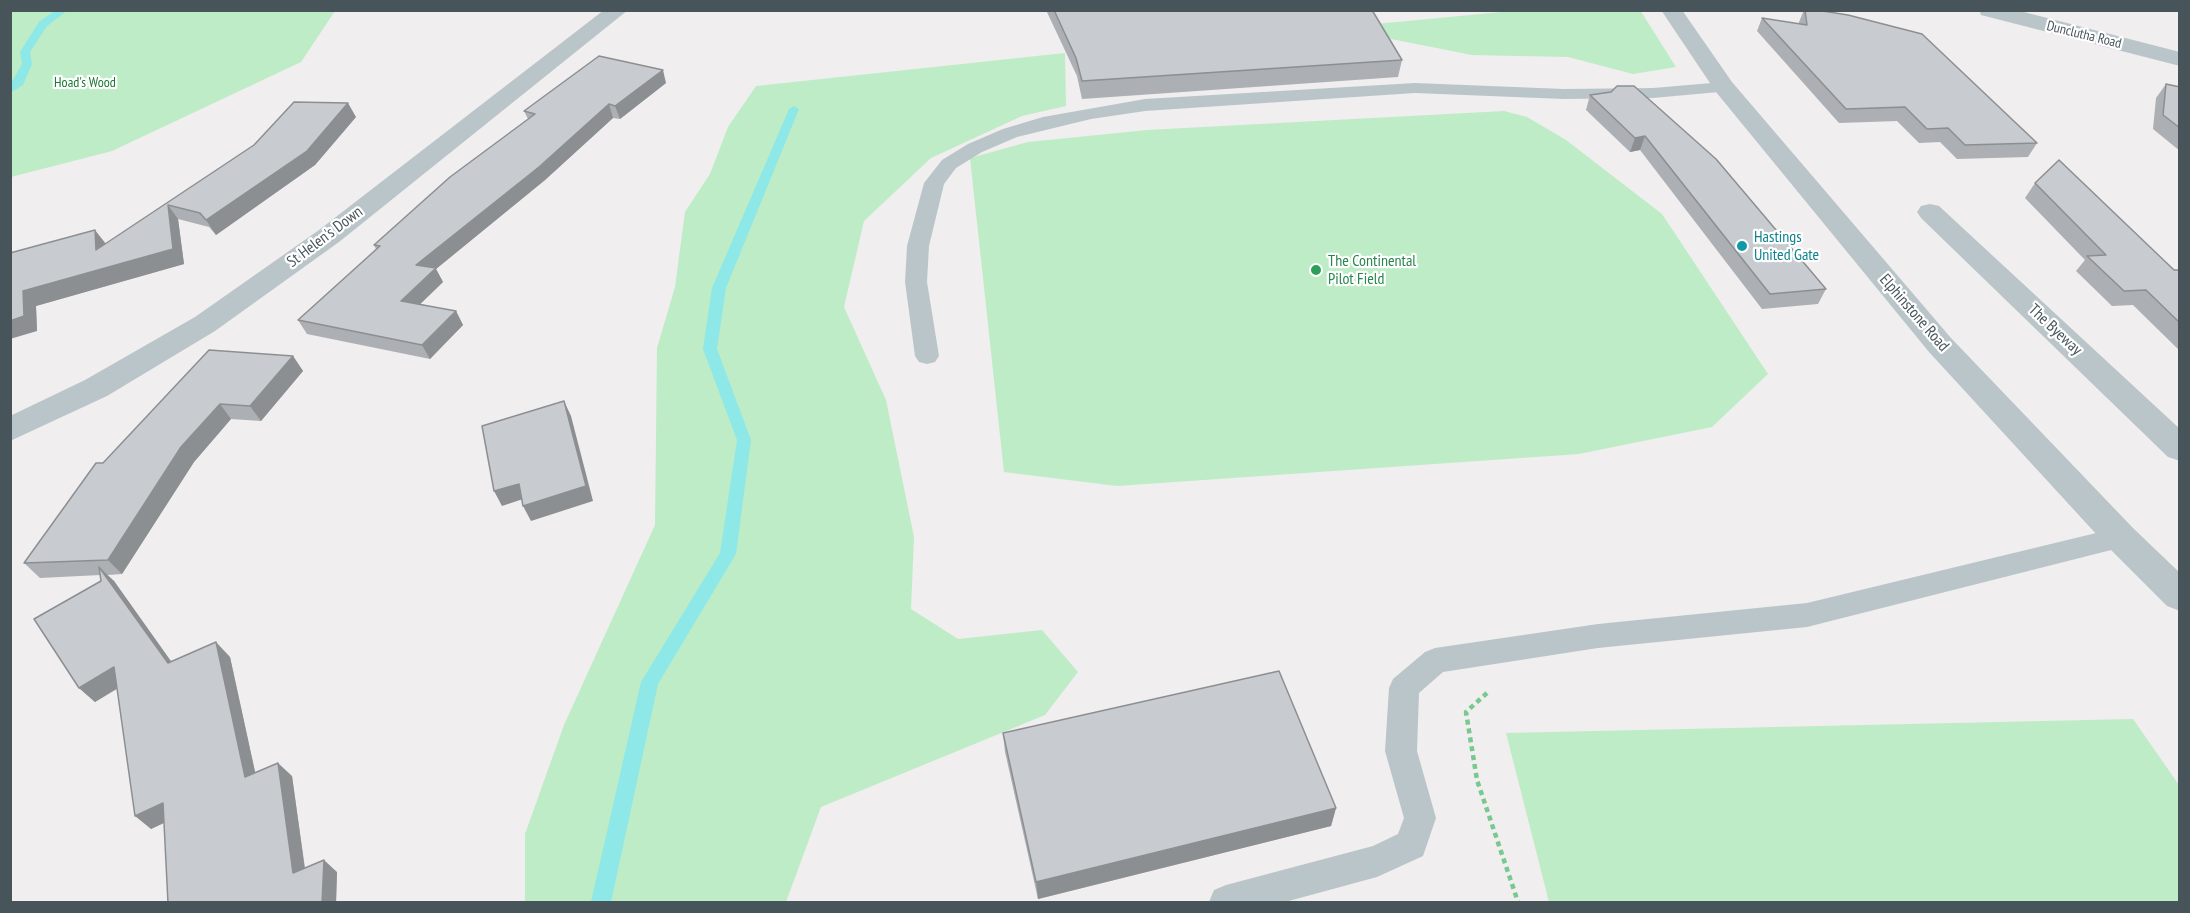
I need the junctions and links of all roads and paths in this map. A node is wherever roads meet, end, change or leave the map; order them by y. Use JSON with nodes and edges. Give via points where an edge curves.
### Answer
{"nodes":[{"id":1,"x":618,"y":10,"type":"edge"},
{"id":2,"x":1671,"y":10,"type":"edge"},
{"id":3,"x":1989,"y":10,"type":"edge"},
{"id":4,"x":2180,"y":59,"type":"edge"},
{"id":5,"x":1724,"y":87,"type":"junction"},
{"id":6,"x":1930,"y":212,"type":"dead end"},
{"id":7,"x":927,"y":356,"type":"dead end"},
{"id":8,"x":10,"y":430,"type":"edge"},
{"id":9,"x":2180,"y":449,"type":"edge"},
{"id":10,"x":2121,"y":538,"type":"junction"},
{"id":11,"x":2180,"y":596,"type":"edge"},
{"id":12,"x":1523,"y":647,"type":"junction"},
{"id":13,"x":1226,"y":903,"type":"edge"},
{"id":14,"x":1518,"y":903,"type":"edge"}],
"edges":[{"from":1,"to":8,"type":"street","name":"St Helen's Down","via":[[329,236],[205,324],[96,388]]},
{"from":2,"to":5,"type":"street","name":"Elphinstone Road"},
{"from":3,"to":4,"type":"street","name":"Dunclutha Road"},
{"from":5,"to":7,"type":"lane","via":[[1575,94],[1415,88],[1144,105],[1090,113],[1010,133],[975,147],[949,164],[934,183],[918,246],[916,282]]},
{"from":5,"to":10,"type":"street","name":"Elphinstone Road","via":[[1940,345]]},
{"from":6,"to":9,"type":"street","name":"The Byeway"},
{"from":10,"to":11,"type":"street","name":"Elphinstone Road"},
{"from":10,"to":12,"type":"lane","via":[[1807,615]]},
{"from":12,"to":13,"type":"lane","via":[[1435,661],[1404,688],[1401,751],[1420,818],[1411,845],[1377,861]]},
{"from":12,"to":14,"type":"path","via":[[1514,669],[1466,712],[1477,780]]}]}
